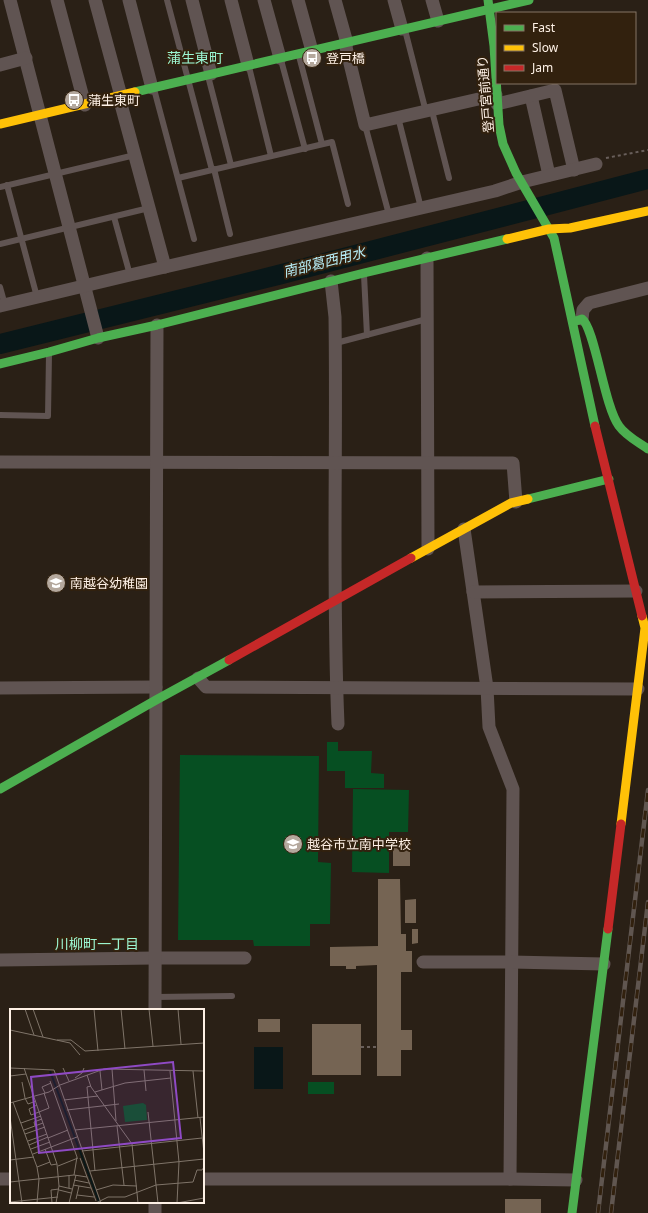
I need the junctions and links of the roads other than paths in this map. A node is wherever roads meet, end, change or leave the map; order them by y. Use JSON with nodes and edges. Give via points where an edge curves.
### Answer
{"nodes":[{"id":1,"x":10,"y":0,"type":"edge"},
{"id":2,"x":57,"y":0,"type":"edge"},
{"id":3,"x":95,"y":0,"type":"edge"},
{"id":4,"x":129,"y":0,"type":"edge"},
{"id":5,"x":167,"y":0,"type":"edge"},
{"id":6,"x":192,"y":0,"type":"edge"},
{"id":7,"x":231,"y":0,"type":"edge"},
{"id":8,"x":264,"y":0,"type":"edge"},
{"id":9,"x":298,"y":0,"type":"edge"},
{"id":10,"x":335,"y":0,"type":"edge"},
{"id":11,"x":394,"y":0,"type":"edge"},
{"id":12,"x":432,"y":0,"type":"edge"},
{"id":13,"x":529,"y":0,"type":"edge"},
{"id":14,"x":489,"y":4,"type":"edge"},
{"id":15,"x":438,"y":21,"type":"junction"},
{"id":16,"x":403,"y":29,"type":"junction"},
{"id":17,"x":346,"y":43,"type":"junction"},
{"id":18,"x":312,"y":51,"type":"junction"},
{"id":19,"x":299,"y":54,"type":"junction"},
{"id":20,"x":26,"y":58,"type":"junction"},
{"id":21,"x":280,"y":58,"type":"junction"},
{"id":22,"x":0,"y":65,"type":"edge"},
{"id":23,"x":248,"y":65,"type":"junction"},
{"id":24,"x":210,"y":74,"type":"junction"},
{"id":25,"x":188,"y":80,"type":"junction"},
{"id":26,"x":153,"y":88,"type":"junction"},
{"id":27,"x":120,"y":96,"type":"junction"},
{"id":28,"x":531,"y":96,"type":"junction"},
{"id":29,"x":496,"y":100,"type":"junction"},
{"id":30,"x":85,"y":105,"type":"junction"},
{"id":31,"x":429,"y":111,"type":"junction"},
{"id":32,"x":40,"y":115,"type":"junction"},
{"id":33,"x":398,"y":118,"type":"junction"},
{"id":34,"x":0,"y":124,"type":"edge"},
{"id":35,"x":365,"y":125,"type":"junction"},
{"id":36,"x":322,"y":144,"type":"junction"},
{"id":37,"x":304,"y":148,"type":"junction"},
{"id":38,"x":135,"y":155,"type":"junction"},
{"id":39,"x":271,"y":156,"type":"junction"},
{"id":40,"x":596,"y":164,"type":"road end"},
{"id":41,"x":231,"y":165,"type":"junction"},
{"id":42,"x":213,"y":169,"type":"junction"},
{"id":43,"x":574,"y":170,"type":"junction"},
{"id":44,"x":56,"y":174,"type":"junction"},
{"id":45,"x":550,"y":175,"type":"junction"},
{"id":46,"x":178,"y":178,"type":"junction"},
{"id":47,"x":448,"y":178,"type":"dead end"},
{"id":48,"x":522,"y":182,"type":"junction"},
{"id":49,"x":7,"y":185,"type":"junction"},
{"id":50,"x":0,"y":187,"type":"edge"},
{"id":51,"x":348,"y":204,"type":"dead end"},
{"id":52,"x":149,"y":208,"type":"junction"},
{"id":53,"x":421,"y":208,"type":"junction"},
{"id":54,"x":388,"y":211,"type":"dead end"},
{"id":55,"x":648,"y":211,"type":"edge"},
{"id":56,"x":114,"y":217,"type":"junction"},
{"id":57,"x":547,"y":226,"type":"junction"},
{"id":58,"x":70,"y":227,"type":"junction"},
{"id":59,"x":230,"y":234,"type":"dead end"},
{"id":60,"x":21,"y":239,"type":"junction"},
{"id":61,"x":194,"y":239,"type":"dead end"},
{"id":62,"x":0,"y":244,"type":"edge"},
{"id":63,"x":427,"y":258,"type":"junction"},
{"id":64,"x":165,"y":267,"type":"junction"},
{"id":65,"x":364,"y":273,"type":"junction"},
{"id":66,"x":130,"y":275,"type":"junction"},
{"id":67,"x":331,"y":281,"type":"junction"},
{"id":68,"x":85,"y":286,"type":"junction"},
{"id":69,"x":0,"y":287,"type":"edge"},
{"id":70,"x":648,"y":288,"type":"edge"},
{"id":71,"x":37,"y":297,"type":"junction"},
{"id":72,"x":2,"y":305,"type":"edge"},
{"id":73,"x":427,"y":319,"type":"junction"},
{"id":74,"x":577,"y":320,"type":"junction"},
{"id":75,"x":157,"y":325,"type":"junction"},
{"id":76,"x":98,"y":334,"type":"junction"},
{"id":77,"x":367,"y":335,"type":"junction"},
{"id":78,"x":336,"y":343,"type":"junction"},
{"id":79,"x":49,"y":352,"type":"junction"},
{"id":80,"x":0,"y":364,"type":"edge"},
{"id":81,"x":0,"y":415,"type":"edge"},
{"id":82,"x":648,"y":448,"type":"edge"},
{"id":83,"x":0,"y":462,"type":"edge"},
{"id":84,"x":336,"y":462,"type":"junction"},
{"id":85,"x":157,"y":463,"type":"junction"},
{"id":86,"x":428,"y":463,"type":"junction"},
{"id":87,"x":609,"y":479,"type":"junction"},
{"id":88,"x":516,"y":502,"type":"junction"},
{"id":89,"x":464,"y":529,"type":"junction"},
{"id":90,"x":428,"y":549,"type":"junction"},
{"id":91,"x":636,"y":591,"type":"junction"},
{"id":92,"x":473,"y":592,"type":"junction"},
{"id":93,"x":335,"y":600,"type":"junction"},
{"id":94,"x":198,"y":678,"type":"junction"},
{"id":95,"x":336,"y":686,"type":"junction"},
{"id":96,"x":156,"y":687,"type":"junction"},
{"id":97,"x":0,"y":688,"type":"edge"},
{"id":98,"x":487,"y":688,"type":"junction"},
{"id":99,"x":638,"y":689,"type":"junction"},
{"id":100,"x":156,"y":700,"type":"junction"},
{"id":101,"x":338,"y":724,"type":"dead end"},
{"id":102,"x":0,"y":789,"type":"edge"},
{"id":103,"x":156,"y":958,"type":"junction"},
{"id":104,"x":245,"y":958,"type":"dead end"},
{"id":105,"x":0,"y":960,"type":"edge"},
{"id":106,"x":423,"y":962,"type":"dead end"},
{"id":107,"x":511,"y":962,"type":"junction"},
{"id":108,"x":604,"y":964,"type":"junction"},
{"id":109,"x":155,"y":996,"type":"junction"},
{"id":110,"x":232,"y":996,"type":"dead end"},
{"id":111,"x":155,"y":1009,"type":"edge"},
{"id":112,"x":204,"y":1179,"type":"edge"},
{"id":113,"x":510,"y":1179,"type":"junction"},
{"id":114,"x":576,"y":1180,"type":"junction"},
{"id":115,"x":572,"y":1213,"type":"edge"}],
"edges":[{"from":1,"to":20,"type":"street"},
{"from":2,"to":30,"type":"street"},
{"from":3,"to":27,"type":"street"},
{"from":4,"to":26,"type":"street"},
{"from":5,"to":25,"type":"lane"},
{"from":6,"to":24,"type":"street"},
{"from":7,"to":23,"type":"street"},
{"from":8,"to":21,"type":"street"},
{"from":9,"to":18,"type":"street"},
{"from":10,"to":17,"type":"street"},
{"from":11,"to":16,"type":"street"},
{"from":12,"to":15,"type":"street"},
{"from":13,"to":14,"type":"street"},
{"from":14,"to":15,"type":"street"},
{"from":14,"to":29,"type":"street","name":"登戸宮前通り"},
{"from":15,"to":16,"type":"street"},
{"from":16,"to":17,"type":"street"},
{"from":16,"to":31,"type":"lane"},
{"from":17,"to":18,"type":"street"},
{"from":17,"to":35,"type":"street"},
{"from":18,"to":19,"type":"street"},
{"from":19,"to":21,"type":"street"},
{"from":19,"to":36,"type":"lane"},
{"from":20,"to":22,"type":"street"},
{"from":20,"to":32,"type":"street"},
{"from":21,"to":23,"type":"street"},
{"from":21,"to":37,"type":"lane"},
{"from":23,"to":24,"type":"street"},
{"from":23,"to":39,"type":"lane"},
{"from":24,"to":25,"type":"street"},
{"from":24,"to":41,"type":"lane"},
{"from":25,"to":26,"type":"street"},
{"from":25,"to":42,"type":"lane"},
{"from":26,"to":27,"type":"street"},
{"from":26,"to":46,"type":"lane"},
{"from":27,"to":30,"type":"street"},
{"from":27,"to":38,"type":"street"},
{"from":28,"to":29,"type":"street"},
{"from":28,"to":43,"type":"street","via":[[555,90]]},
{"from":28,"to":45,"type":"street"},
{"from":29,"to":31,"type":"street"},
{"from":29,"to":48,"type":"street","name":"登戸宮前通り","via":[[503,144]]},
{"from":30,"to":32,"type":"street"},
{"from":31,"to":33,"type":"street"},
{"from":31,"to":47,"type":"lane"},
{"from":32,"to":34,"type":"street"},
{"from":32,"to":44,"type":"street"},
{"from":33,"to":35,"type":"street"},
{"from":33,"to":53,"type":"lane"},
{"from":35,"to":54,"type":"lane"},
{"from":36,"to":37,"type":"lane"},
{"from":36,"to":51,"type":"lane","via":[[332,142]]},
{"from":37,"to":39,"type":"lane"},
{"from":38,"to":44,"type":"lane"},
{"from":38,"to":52,"type":"street"},
{"from":39,"to":41,"type":"lane"},
{"from":40,"to":43,"type":"street"},
{"from":41,"to":42,"type":"lane"},
{"from":42,"to":46,"type":"lane"},
{"from":42,"to":59,"type":"lane"},
{"from":43,"to":45,"type":"street"},
{"from":44,"to":49,"type":"lane"},
{"from":44,"to":58,"type":"street"},
{"from":45,"to":48,"type":"street"},
{"from":46,"to":61,"type":"lane"},
{"from":48,"to":53,"type":"street"},
{"from":48,"to":57,"type":"street"},
{"from":49,"to":50,"type":"lane"},
{"from":49,"to":60,"type":"lane"},
{"from":52,"to":56,"type":"lane"},
{"from":52,"to":64,"type":"street"},
{"from":53,"to":64,"type":"street"},
{"from":55,"to":57,"type":"street","via":[[570,228]]},
{"from":56,"to":58,"type":"lane"},
{"from":56,"to":66,"type":"lane"},
{"from":57,"to":63,"type":"street"},
{"from":57,"to":74,"type":"street","via":[[557,247]]},
{"from":58,"to":60,"type":"lane"},
{"from":58,"to":68,"type":"street"},
{"from":60,"to":62,"type":"lane"},
{"from":60,"to":71,"type":"lane"},
{"from":63,"to":65,"type":"street"},
{"from":63,"to":73,"type":"street"},
{"from":64,"to":66,"type":"street"},
{"from":65,"to":67,"type":"street"},
{"from":65,"to":77,"type":"lane"},
{"from":66,"to":68,"type":"street"},
{"from":67,"to":75,"type":"street"},
{"from":67,"to":78,"type":"street"},
{"from":68,"to":71,"type":"street"},
{"from":68,"to":76,"type":"street"},
{"from":69,"to":72,"type":"lane"},
{"from":70,"to":74,"type":"street","via":[[589,303]]},
{"from":71,"to":72,"type":"street"},
{"from":73,"to":77,"type":"lane"},
{"from":73,"to":86,"type":"street"},
{"from":74,"to":82,"type":"street","via":[[585,321],[610,408],[619,426],[630,438]]},
{"from":74,"to":87,"type":"street","via":[[580,356]]},
{"from":75,"to":76,"type":"street"},
{"from":75,"to":85,"type":"street"},
{"from":76,"to":79,"type":"street"},
{"from":77,"to":78,"type":"lane"},
{"from":78,"to":84,"type":"street"},
{"from":79,"to":80,"type":"street"},
{"from":79,"to":81,"type":"lane","via":[[48,416]]},
{"from":83,"to":85,"type":"street"},
{"from":84,"to":85,"type":"street"},
{"from":84,"to":86,"type":"street"},
{"from":84,"to":93,"type":"street"},
{"from":85,"to":96,"type":"street"},
{"from":86,"to":88,"type":"street","via":[[513,463]]},
{"from":86,"to":90,"type":"street"},
{"from":87,"to":88,"type":"street"},
{"from":87,"to":91,"type":"street"},
{"from":88,"to":89,"type":"street"},
{"from":89,"to":90,"type":"street"},
{"from":89,"to":92,"type":"street"},
{"from":90,"to":93,"type":"street"},
{"from":91,"to":92,"type":"street"},
{"from":91,"to":99,"type":"street","via":[[645,628]]},
{"from":92,"to":98,"type":"street"},
{"from":93,"to":94,"type":"street"},
{"from":93,"to":95,"type":"street"},
{"from":94,"to":95,"type":"street","via":[[206,687]]},
{"from":94,"to":100,"type":"street"},
{"from":95,"to":98,"type":"street"},
{"from":95,"to":101,"type":"street"},
{"from":96,"to":97,"type":"street"},
{"from":96,"to":100,"type":"street"},
{"from":98,"to":99,"type":"street"},
{"from":98,"to":107,"type":"street","via":[[489,727],[513,789]]},
{"from":99,"to":108,"type":"street"},
{"from":100,"to":102,"type":"street"},
{"from":100,"to":103,"type":"street"},
{"from":103,"to":104,"type":"street"},
{"from":103,"to":105,"type":"street"},
{"from":103,"to":109,"type":"street"},
{"from":106,"to":107,"type":"street"},
{"from":107,"to":108,"type":"street"},
{"from":107,"to":113,"type":"street"},
{"from":108,"to":114,"type":"street"},
{"from":109,"to":110,"type":"lane"},
{"from":109,"to":111,"type":"street"},
{"from":112,"to":113,"type":"street"},
{"from":113,"to":114,"type":"street"},
{"from":114,"to":115,"type":"street"}]}
